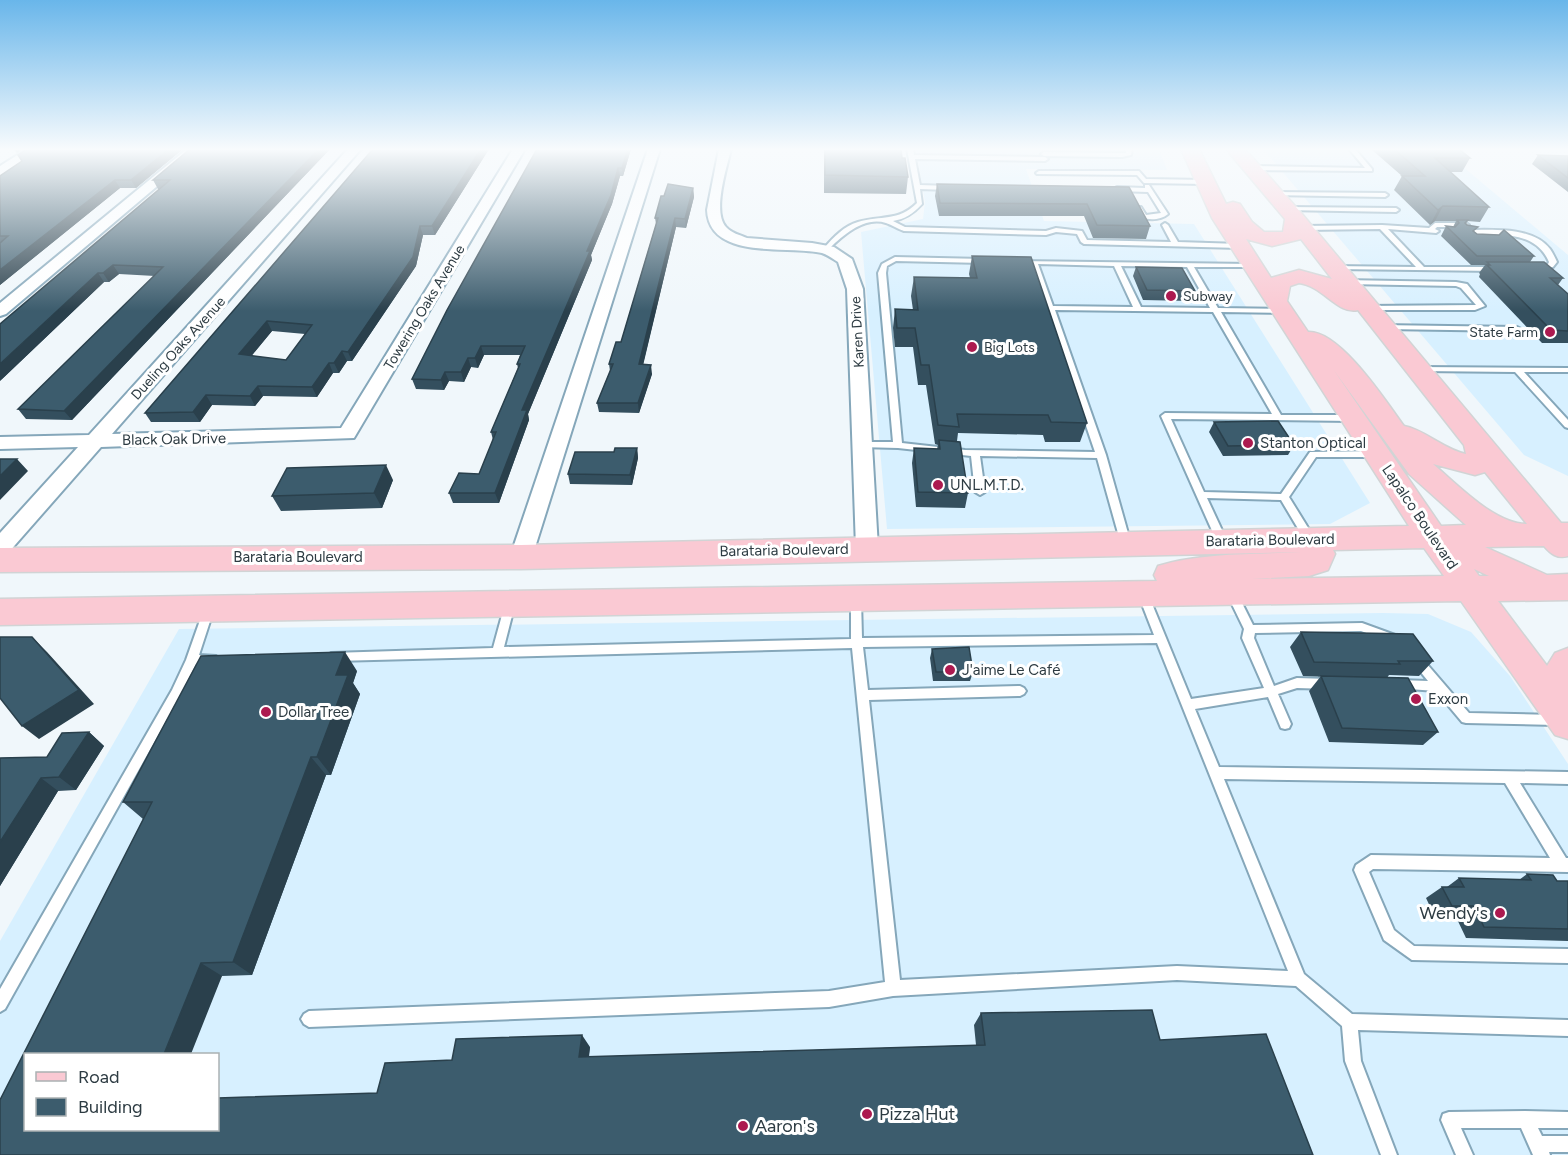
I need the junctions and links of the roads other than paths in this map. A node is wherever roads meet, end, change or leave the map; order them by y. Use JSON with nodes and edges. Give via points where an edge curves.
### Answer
{"nodes":[{"id":1,"x":130,"y":203,"type":"edge"},
{"id":2,"x":307,"y":203,"type":"edge"},
{"id":3,"x":486,"y":203,"type":"edge"},
{"id":4,"x":636,"y":203,"type":"edge"},
{"id":5,"x":714,"y":203,"type":"edge"},
{"id":6,"x":920,"y":203,"type":"edge"},
{"id":7,"x":1136,"y":203,"type":"edge"},
{"id":8,"x":1158,"y":203,"type":"edge"},
{"id":9,"x":1215,"y":203,"type":"edge"},
{"id":10,"x":1231,"y":203,"type":"edge"},
{"id":11,"x":1281,"y":203,"type":"edge"},
{"id":12,"x":1340,"y":203,"type":"edge"},
{"id":13,"x":1396,"y":210,"type":"dead end"},
{"id":14,"x":1289,"y":212,"type":"junction"},
{"id":15,"x":885,"y":220,"type":"junction"},
{"id":16,"x":1165,"y":225,"type":"dead end"},
{"id":17,"x":1382,"y":227,"type":"junction"},
{"id":18,"x":1501,"y":230,"type":"junction"},
{"id":19,"x":1430,"y":231,"type":"junction"},
{"id":20,"x":1445,"y":233,"type":"edge"},
{"id":21,"x":1467,"y":235,"type":"junction"},
{"id":22,"x":1523,"y":237,"type":"junction"},
{"id":23,"x":1176,"y":244,"type":"junction"},
{"id":24,"x":826,"y":249,"type":"junction"},
{"id":25,"x":1246,"y":256,"type":"junction"},
{"id":26,"x":987,"y":261,"type":"edge"},
{"id":27,"x":1011,"y":261,"type":"edge"},
{"id":28,"x":1034,"y":262,"type":"junction"},
{"id":29,"x":1116,"y":263,"type":"junction"},
{"id":30,"x":1189,"y":265,"type":"junction"},
{"id":31,"x":1419,"y":269,"type":"junction"},
{"id":32,"x":1499,"y":269,"type":"edge"},
{"id":33,"x":1532,"y":270,"type":"edge"},
{"id":34,"x":1340,"y":274,"type":"junction"},
{"id":35,"x":1050,"y":309,"type":"junction"},
{"id":36,"x":1137,"y":309,"type":"junction"},
{"id":37,"x":1216,"y":310,"type":"junction"},
{"id":38,"x":0,"y":311,"type":"edge"},
{"id":39,"x":1282,"y":311,"type":"junction"},
{"id":40,"x":1375,"y":318,"type":"junction"},
{"id":41,"x":1517,"y":329,"type":"dead end"},
{"id":42,"x":1416,"y":369,"type":"junction"},
{"id":43,"x":1518,"y":370,"type":"junction"},
{"id":44,"x":1568,"y":370,"type":"edge"},
{"id":45,"x":1278,"y":417,"type":"junction"},
{"id":46,"x":1382,"y":417,"type":"junction"},
{"id":47,"x":1353,"y":418,"type":"junction"},
{"id":48,"x":1568,"y":425,"type":"edge"},
{"id":49,"x":347,"y":434,"type":"joint"},
{"id":50,"x":95,"y":441,"type":"junction"},
{"id":51,"x":0,"y":443,"type":"edge"},
{"id":52,"x":862,"y":445,"type":"junction"},
{"id":53,"x":897,"y":445,"type":"junction"},
{"id":54,"x":1478,"y":445,"type":"junction"},
{"id":55,"x":975,"y":453,"type":"junction"},
{"id":56,"x":1377,"y":454,"type":"junction"},
{"id":57,"x":1101,"y":455,"type":"junction"},
{"id":58,"x":980,"y":492,"type":"dead end"},
{"id":59,"x":1200,"y":495,"type":"junction"},
{"id":60,"x":1284,"y":497,"type":"junction"},
{"id":61,"x":1513,"y":534,"type":"junction"},
{"id":62,"x":1429,"y":538,"type":"junction"},
{"id":63,"x":1310,"y":539,"type":"junction"},
{"id":64,"x":1563,"y":540,"type":"edge"},
{"id":65,"x":1222,"y":542,"type":"junction"},
{"id":66,"x":1126,"y":544,"type":"junction"},
{"id":67,"x":0,"y":547,"type":"edge"},
{"id":68,"x":925,"y":547,"type":"junction"},
{"id":69,"x":867,"y":548,"type":"junction"},
{"id":70,"x":594,"y":555,"type":"junction"},
{"id":71,"x":520,"y":557,"type":"junction"},
{"id":72,"x":104,"y":559,"type":"junction"},
{"id":73,"x":0,"y":560,"type":"edge"},
{"id":74,"x":1568,"y":562,"type":"edge"},
{"id":75,"x":0,"y":582,"type":"edge"},
{"id":76,"x":1555,"y":587,"type":"edge"},
{"id":77,"x":1468,"y":588,"type":"junction"},
{"id":78,"x":1231,"y":592,"type":"junction"},
{"id":79,"x":1143,"y":594,"type":"junction"},
{"id":80,"x":856,"y":599,"type":"junction"},
{"id":81,"x":794,"y":600,"type":"junction"},
{"id":82,"x":510,"y":604,"type":"junction"},
{"id":83,"x":437,"y":605,"type":"junction"},
{"id":84,"x":1568,"y":607,"type":"edge"},
{"id":85,"x":209,"y":609,"type":"junction"},
{"id":86,"x":0,"y":612,"type":"edge"},
{"id":87,"x":1250,"y":629,"type":"junction"},
{"id":88,"x":1161,"y":639,"type":"junction"},
{"id":89,"x":857,"y":643,"type":"junction"},
{"id":90,"x":497,"y":652,"type":"junction"},
{"id":91,"x":317,"y":657,"type":"edge"},
{"id":92,"x":226,"y":659,"type":"edge"},
{"id":93,"x":192,"y":660,"type":"junction"},
{"id":94,"x":1568,"y":663,"type":"edge"},
{"id":95,"x":1344,"y":684,"type":"edge"},
{"id":96,"x":1391,"y":685,"type":"edge"},
{"id":97,"x":1438,"y":686,"type":"junction"},
{"id":98,"x":1020,"y":691,"type":"dead end"},
{"id":99,"x":1271,"y":692,"type":"junction"},
{"id":100,"x":863,"y":696,"type":"junction"},
{"id":101,"x":1188,"y":705,"type":"junction"},
{"id":102,"x":1567,"y":710,"type":"edge"},
{"id":103,"x":1285,"y":724,"type":"dead end"},
{"id":104,"x":1216,"y":773,"type":"junction"},
{"id":105,"x":1509,"y":777,"type":"junction"},
{"id":106,"x":1568,"y":778,"type":"edge"},
{"id":107,"x":1565,"y":865,"type":"edge"},
{"id":108,"x":1568,"y":956,"type":"edge"},
{"id":109,"x":1299,"y":979,"type":"junction"},
{"id":110,"x":893,"y":988,"type":"junction"},
{"id":111,"x":0,"y":1004,"type":"edge"},
{"id":112,"x":309,"y":1019,"type":"dead end"},
{"id":113,"x":1349,"y":1022,"type":"junction"},
{"id":114,"x":1568,"y":1028,"type":"edge"},
{"id":115,"x":1525,"y":1119,"type":"junction"},
{"id":116,"x":1568,"y":1120,"type":"edge"},
{"id":117,"x":1568,"y":1144,"type":"edge"},
{"id":118,"x":1539,"y":1149,"type":"edge"},
{"id":119,"x":1389,"y":1155,"type":"edge"},
{"id":120,"x":1465,"y":1155,"type":"edge"}],
"edges":[{"from":1,"to":38,"type":"street"},
{"from":2,"to":50,"type":"street","name":"Dueling Oaks Avenue"},
{"from":3,"to":49,"type":"street","name":"Towering Oaks Avenue"},
{"from":4,"to":71,"type":"street"},
{"from":5,"to":24,"type":"street","via":[[714,221],[723,234],[743,242]]},
{"from":6,"to":15,"type":"lane","via":[[913,213]]},
{"from":7,"to":8,"type":"lane","via":[[1144,217],[1158,217],[1165,214]]},
{"from":9,"to":25,"type":"main road","name":"Lapalco Boulevard"},
{"from":10,"to":14,"type":"main road","via":[[1248,233],[1262,239],[1293,236]]},
{"from":11,"to":14,"type":"main road"},
{"from":12,"to":14,"type":"lane"},
{"from":13,"to":14,"type":"lane"},
{"from":14,"to":17,"type":"lane","via":[[1343,227]]},
{"from":14,"to":34,"type":"main road"},
{"from":15,"to":23,"type":"lane","via":[[904,229],[1046,233],[1056,230],[1080,232],[1084,242]]},
{"from":15,"to":24,"type":"lane","via":[[851,226]]},
{"from":16,"to":23,"type":"lane"},
{"from":17,"to":19,"type":"lane"},
{"from":17,"to":31,"type":"lane"},
{"from":18,"to":19,"type":"lane","via":[[1479,225],[1435,225]]},
{"from":18,"to":21,"type":"lane"},
{"from":18,"to":22,"type":"lane"},
{"from":19,"to":20,"type":"lane"},
{"from":21,"to":22,"type":"lane"},
{"from":21,"to":22,"type":"lane"},
{"from":22,"to":33,"type":"lane","via":[[1535,240],[1553,262],[1551,266]]},
{"from":23,"to":25,"type":"lane"},
{"from":24,"to":52,"type":"street","name":"Karen Drive","via":[[845,259],[855,289]]},
{"from":25,"to":30,"type":"lane"},
{"from":25,"to":39,"type":"main road","name":"Lapalco Boulevard"},
{"from":26,"to":53,"type":"lane","via":[[894,259],[884,264]]},
{"from":27,"to":28,"type":"lane"},
{"from":28,"to":29,"type":"lane"},
{"from":28,"to":35,"type":"lane"},
{"from":29,"to":30,"type":"lane"},
{"from":29,"to":36,"type":"lane"},
{"from":30,"to":37,"type":"lane"},
{"from":31,"to":32,"type":"lane"},
{"from":31,"to":34,"type":"lane"},
{"from":34,"to":40,"type":"main road"},
{"from":34,"to":40,"type":"lane","via":[[1456,284],[1464,286],[1481,306]]},
{"from":35,"to":36,"type":"lane"},
{"from":35,"to":57,"type":"lane"},
{"from":36,"to":37,"type":"lane"},
{"from":37,"to":39,"type":"lane"},
{"from":37,"to":45,"type":"lane"},
{"from":39,"to":42,"type":"main road","via":[[1279,282],[1308,277],[1322,281]]},
{"from":39,"to":46,"type":"main road","via":[[1347,367]]},
{"from":39,"to":47,"type":"main road","name":"Lapalco Boulevard"},
{"from":40,"to":41,"type":"lane"},
{"from":40,"to":42,"type":"main road"},
{"from":42,"to":43,"type":"lane"},
{"from":42,"to":54,"type":"main road"},
{"from":43,"to":44,"type":"lane"},
{"from":43,"to":48,"type":"lane"},
{"from":45,"to":47,"type":"lane"},
{"from":45,"to":59,"type":"lane","via":[[1165,416]]},
{"from":46,"to":54,"type":"main road","via":[[1428,452],[1452,461],[1475,465],[1482,460]]},
{"from":46,"to":61,"type":"main road","via":[[1419,467],[1443,489],[1474,516]]},
{"from":47,"to":56,"type":"main road","name":"Lapalco Boulevard"},
{"from":49,"to":50,"type":"street","name":"Black Oak Drive"},
{"from":50,"to":51,"type":"street","name":"Black Oak Drive"},
{"from":50,"to":67,"type":"street","name":"Dueling Oaks Avenue"},
{"from":52,"to":53,"type":"lane"},
{"from":52,"to":69,"type":"street","name":"Karen Drive"},
{"from":53,"to":55,"type":"lane"},
{"from":54,"to":64,"type":"main road"},
{"from":55,"to":57,"type":"lane"},
{"from":55,"to":58,"type":"lane"},
{"from":56,"to":60,"type":"lane","via":[[1313,454]]},
{"from":56,"to":62,"type":"main road","name":"Lapalco Boulevard"},
{"from":57,"to":66,"type":"lane"},
{"from":59,"to":60,"type":"lane"},
{"from":59,"to":65,"type":"lane"},
{"from":60,"to":63,"type":"lane"},
{"from":61,"to":62,"type":"main road","name":"Barataria Boulevard"},
{"from":61,"to":64,"type":"main road","name":"Barataria Boulevard"},
{"from":61,"to":74,"type":"main road"},
{"from":62,"to":63,"type":"main road","name":"Barataria Boulevard"},
{"from":62,"to":76,"type":"main road"},
{"from":62,"to":77,"type":"main road","name":"Lapalco Boulevard"},
{"from":63,"to":65,"type":"main road","name":"Barataria Boulevard"},
{"from":63,"to":79,"type":"main road","via":[[1319,554],[1317,562],[1162,576],[1148,585]]},
{"from":65,"to":66,"type":"main road","name":"Barataria Boulevard"},
{"from":66,"to":68,"type":"main road","name":"Barataria Boulevard"},
{"from":68,"to":69,"type":"main road","name":"Barataria Boulevard"},
{"from":68,"to":80,"type":"main road"},
{"from":69,"to":70,"type":"main road","name":"Barataria Boulevard"},
{"from":69,"to":81,"type":"main road"},
{"from":70,"to":71,"type":"main road","name":"Barataria Boulevard"},
{"from":70,"to":82,"type":"main road"},
{"from":71,"to":72,"type":"main road","name":"Barataria Boulevard"},
{"from":71,"to":83,"type":"main road"},
{"from":72,"to":73,"type":"main road","name":"Barataria Boulevard"},
{"from":72,"to":75,"type":"main road","via":[[20,582]]},
{"from":76,"to":77,"type":"main road"},
{"from":76,"to":84,"type":"main road"},
{"from":77,"to":78,"type":"main road"},
{"from":77,"to":102,"type":"main road","name":"Lapalco Boulevard"},
{"from":78,"to":79,"type":"main road"},
{"from":78,"to":87,"type":"lane"},
{"from":79,"to":80,"type":"main road"},
{"from":79,"to":88,"type":"lane"},
{"from":80,"to":81,"type":"main road"},
{"from":80,"to":89,"type":"lane"},
{"from":81,"to":82,"type":"main road"},
{"from":82,"to":83,"type":"main road"},
{"from":82,"to":90,"type":"lane"},
{"from":83,"to":85,"type":"main road"},
{"from":85,"to":86,"type":"main road"},
{"from":85,"to":93,"type":"lane"},
{"from":87,"to":97,"type":"lane","via":[[1362,627],[1408,648]]},
{"from":87,"to":99,"type":"lane","via":[[1248,638]]},
{"from":88,"to":89,"type":"lane"},
{"from":88,"to":101,"type":"lane"},
{"from":89,"to":90,"type":"lane"},
{"from":89,"to":100,"type":"lane"},
{"from":90,"to":91,"type":"lane"},
{"from":92,"to":93,"type":"lane"},
{"from":93,"to":111,"type":"lane"},
{"from":94,"to":102,"type":"main road"},
{"from":95,"to":99,"type":"lane","via":[[1297,683]]},
{"from":96,"to":97,"type":"lane"},
{"from":97,"to":102,"type":"lane","via":[[1466,718]]},
{"from":98,"to":100,"type":"lane"},
{"from":99,"to":101,"type":"lane"},
{"from":99,"to":103,"type":"lane"},
{"from":100,"to":110,"type":"lane"},
{"from":101,"to":104,"type":"lane"},
{"from":104,"to":105,"type":"lane"},
{"from":104,"to":109,"type":"lane"},
{"from":105,"to":106,"type":"lane"},
{"from":105,"to":107,"type":"lane"},
{"from":107,"to":108,"type":"lane","via":[[1371,862],[1361,870],[1389,935],[1412,953]]},
{"from":109,"to":110,"type":"lane","via":[[1177,973]]},
{"from":109,"to":113,"type":"lane"},
{"from":110,"to":112,"type":"lane","via":[[829,999]]},
{"from":113,"to":114,"type":"lane"},
{"from":113,"to":119,"type":"lane","via":[[1353,1061]]},
{"from":115,"to":116,"type":"lane"},
{"from":115,"to":118,"type":"lane"},
{"from":115,"to":120,"type":"lane","via":[[1449,1120]]},
{"from":117,"to":118,"type":"lane"}]}
